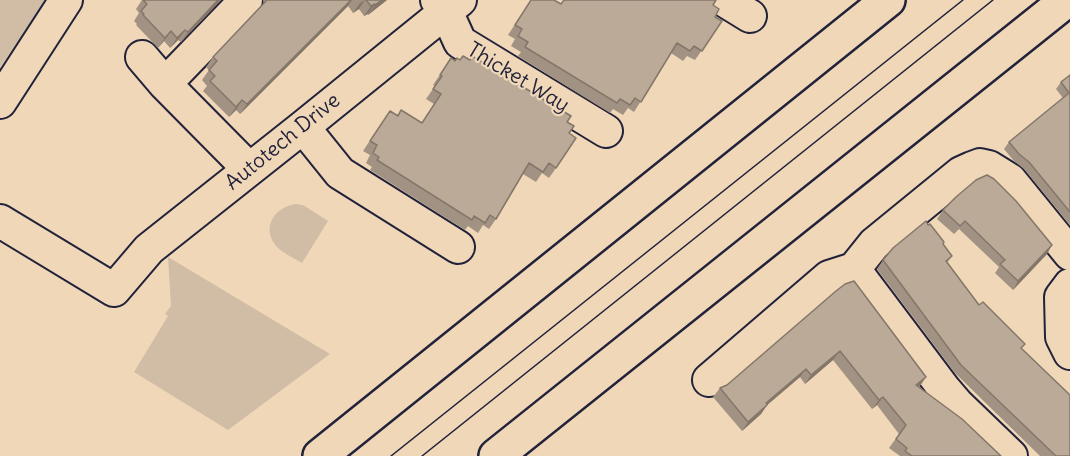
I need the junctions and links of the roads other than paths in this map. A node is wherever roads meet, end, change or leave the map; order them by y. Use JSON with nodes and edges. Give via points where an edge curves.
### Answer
{"nodes":[{"id":1,"x":66,"y":0,"type":"edge"},
{"id":2,"x":246,"y":0,"type":"edge"},
{"id":3,"x":724,"y":0,"type":"edge"},
{"id":4,"x":888,"y":0,"type":"edge"},
{"id":5,"x":1067,"y":0,"type":"edge"},
{"id":6,"x":448,"y":4,"type":"edge"},
{"id":7,"x":750,"y":16,"type":"dead end"},
{"id":8,"x":142,"y":57,"type":"dead end"},
{"id":9,"x":165,"y":84,"type":"junction"},
{"id":10,"x":0,"y":102,"type":"edge"},
{"id":11,"x":303,"y":127,"type":"junction"},
{"id":12,"x":606,"y":131,"type":"dead end"},
{"id":13,"x":249,"y":169,"type":"junction"},
{"id":14,"x":0,"y":221,"type":"edge"},
{"id":15,"x":458,"y":247,"type":"dead end"},
{"id":16,"x":1070,"y":254,"type":"edge"},
{"id":17,"x":854,"y":269,"type":"junction"},
{"id":18,"x":1070,"y":285,"type":"edge"},
{"id":19,"x":1070,"y":353,"type":"edge"},
{"id":20,"x":709,"y":380,"type":"dead end"},
{"id":21,"x":320,"y":456,"type":"edge"},
{"id":22,"x":496,"y":456,"type":"edge"},
{"id":23,"x":1011,"y":456,"type":"edge"}],
"edges":[{"from":1,"to":10,"type":"street"},
{"from":2,"to":9,"type":"street"},
{"from":3,"to":7,"type":"street"},
{"from":4,"to":21,"type":"highway"},
{"from":5,"to":22,"type":"highway"},
{"from":6,"to":11,"type":"street","name":"Autotech Drive"},
{"from":6,"to":12,"type":"street","name":"Thicket Way","via":[[460,42]]},
{"from":8,"to":9,"type":"street"},
{"from":9,"to":13,"type":"street"},
{"from":11,"to":13,"type":"street","name":"Autotech Drive"},
{"from":11,"to":15,"type":"street","via":[[340,174]]},
{"from":13,"to":14,"type":"street","name":"Autotech Drive","via":[[149,249],[114,290]]},
{"from":16,"to":17,"type":"street","via":[[1010,180],[980,165],[961,173],[874,244]]},
{"from":17,"to":20,"type":"street","via":[[830,277]]},
{"from":17,"to":23,"type":"street","via":[[945,390]]},
{"from":18,"to":19,"type":"street","via":[[1061,297],[1061,307],[1062,337]]}]}
